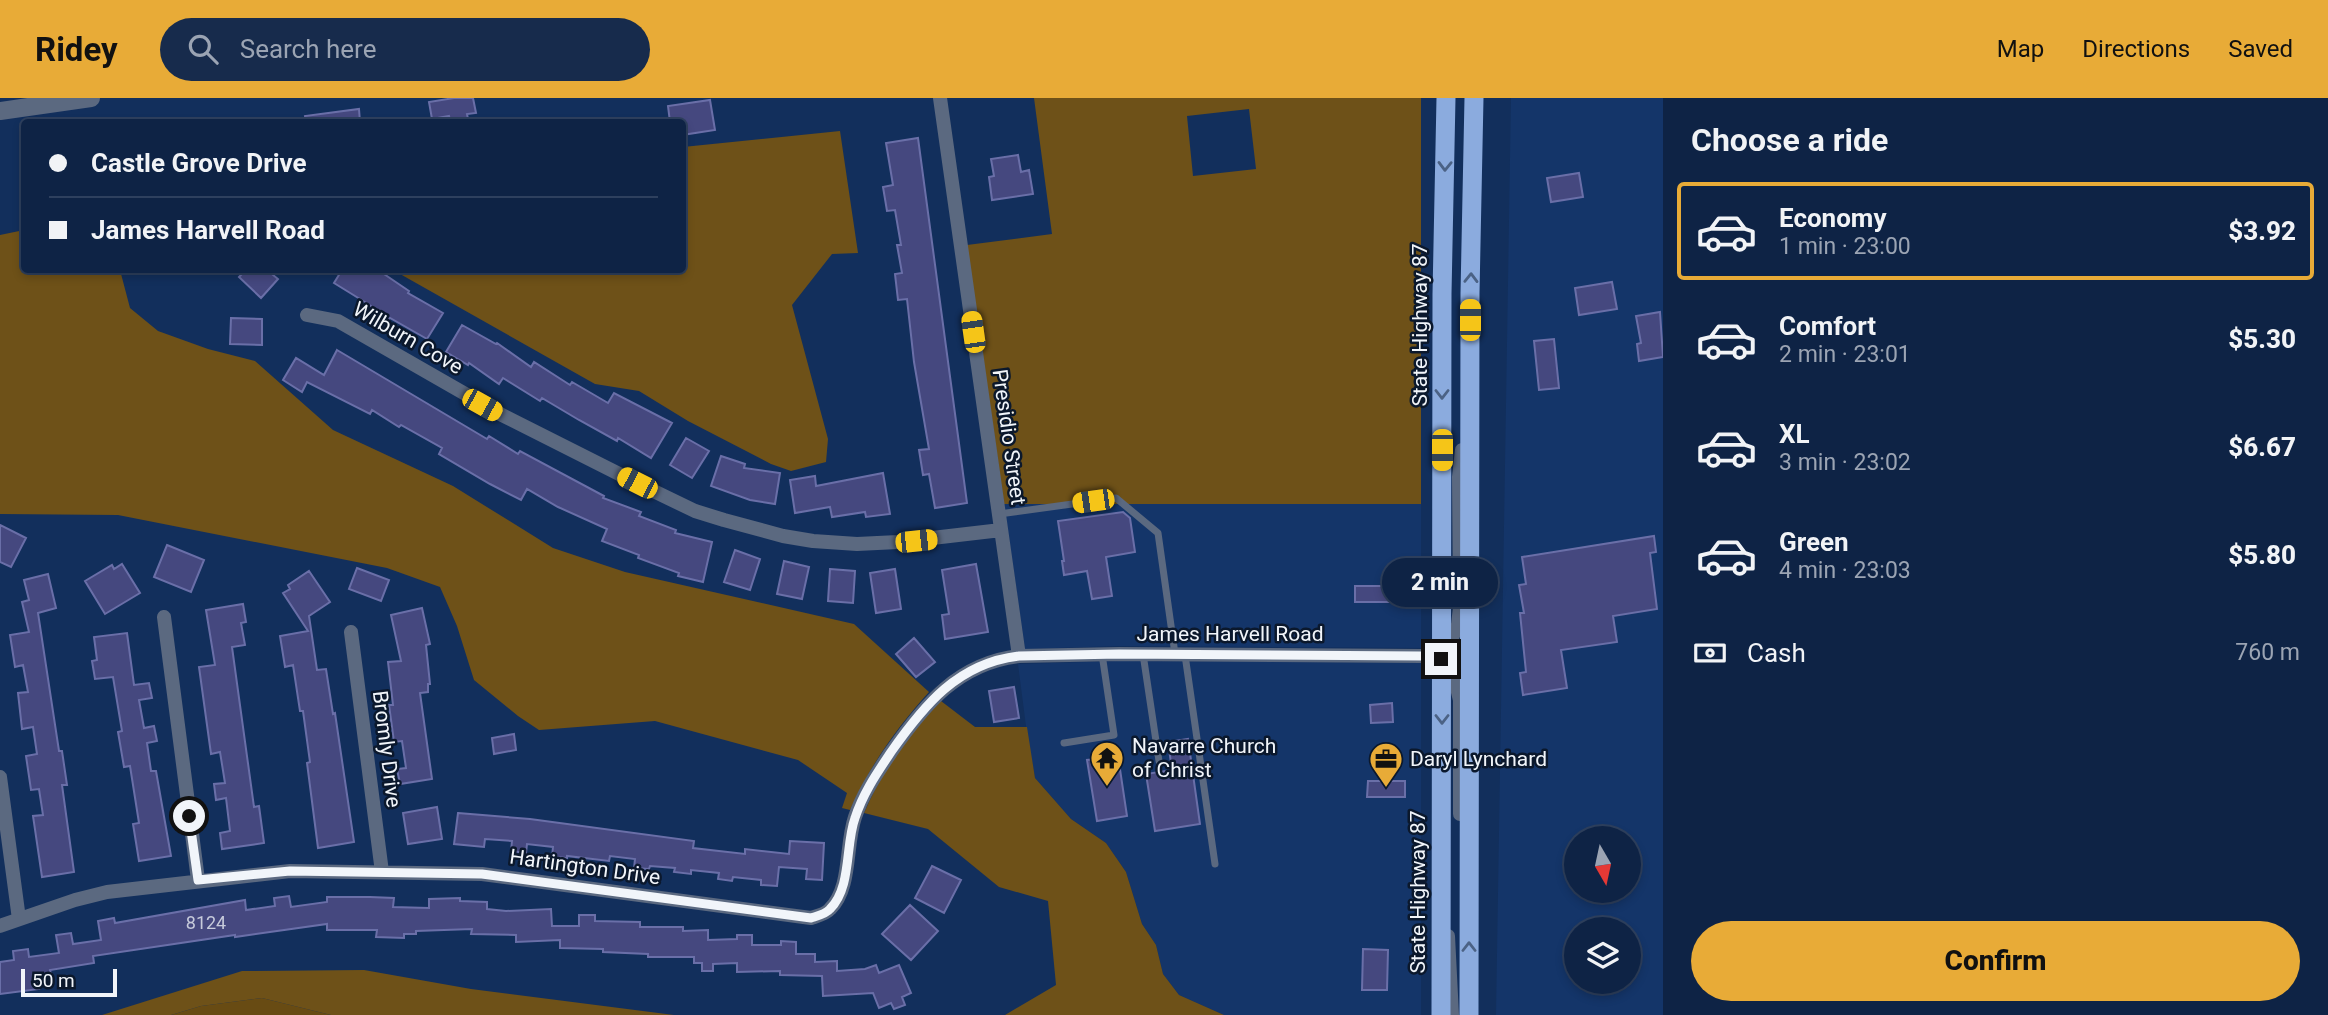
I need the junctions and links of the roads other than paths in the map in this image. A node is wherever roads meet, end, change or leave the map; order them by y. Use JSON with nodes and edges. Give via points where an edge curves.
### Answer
{"nodes":[{"id":1,"x":91,"y":98,"type":"edge"},
{"id":2,"x":940,"y":98,"type":"edge"},
{"id":3,"x":1446,"y":98,"type":"edge"},
{"id":4,"x":1474,"y":98,"type":"edge"},
{"id":5,"x":0,"y":111,"type":"edge"},
{"id":6,"x":307,"y":315,"type":"dead end"},
{"id":7,"x":1470,"y":373,"type":"junction"},
{"id":8,"x":999,"y":514,"type":"junction"},
{"id":9,"x":1002,"y":530,"type":"junction"},
{"id":10,"x":164,"y":617,"type":"dead end"},
{"id":11,"x":351,"y":632,"type":"dead end"},
{"id":12,"x":1102,"y":654,"type":"junction"},
{"id":13,"x":1143,"y":654,"type":"junction"},
{"id":14,"x":1180,"y":654,"type":"junction"},
{"id":15,"x":1019,"y":656,"type":"junction"},
{"id":16,"x":1441,"y":659,"type":"junction"},
{"id":17,"x":1063,"y":743,"type":"dead end"},
{"id":18,"x":1159,"y":761,"type":"dead end"},
{"id":19,"x":0,"y":777,"type":"edge"},
{"id":20,"x":1215,"y":864,"type":"dead end"},
{"id":21,"x":382,"y":872,"type":"junction"},
{"id":22,"x":198,"y":880,"type":"junction"},
{"id":23,"x":1441,"y":897,"type":"junction"},
{"id":24,"x":1469,"y":906,"type":"junction"},
{"id":25,"x":19,"y":919,"type":"junction"},
{"id":26,"x":0,"y":926,"type":"edge"},
{"id":27,"x":1441,"y":1015,"type":"edge"},
{"id":28,"x":1452,"y":1015,"type":"edge"},
{"id":29,"x":1469,"y":1015,"type":"edge"}],
"edges":[{"from":1,"to":5,"type":"street"},
{"from":2,"to":8,"type":"street","name":"Presidio Street"},
{"from":3,"to":16,"type":"highway","name":"State Highway 87","one_way":true},
{"from":7,"to":4,"type":"highway","one_way":true},
{"from":6,"to":9,"type":"street","name":"Wilburn Cove","via":[[338,321],[502,415],[684,505],[724,520],[793,538],[856,544]]},
{"from":7,"to":16,"type":"street","via":[[1459,477],[1460,607],[1458,625]]},
{"from":7,"to":24,"type":"highway"},
{"from":8,"to":9,"type":"street","name":"Presidio Street"},
{"from":8,"to":14,"type":"lane","via":[[1116,498],[1158,533]]},
{"from":9,"to":15,"type":"street","name":"Presidio Street"},
{"from":10,"to":22,"type":"street"},
{"from":11,"to":21,"type":"street","name":"Bromly Drive"},
{"from":12,"to":13,"type":"street","name":"James Harvell Road"},
{"from":12,"to":15,"type":"street","name":"James Harvell Road"},
{"from":12,"to":17,"type":"lane","via":[[1114,735]]},
{"from":13,"to":14,"type":"street","name":"James Harvell Road"},
{"from":13,"to":18,"type":"lane"},
{"from":14,"to":16,"type":"street","name":"James Harvell Road"},
{"from":14,"to":20,"type":"lane"},
{"from":15,"to":21,"type":"street","name":"Hartington Drive","via":[[994,661],[960,677],[917,716],[865,792],[852,827],[839,896],[829,911],[811,918],[482,874]]},
{"from":16,"to":23,"type":"highway","name":"State Highway 87","one_way":true},
{"from":16,"to":24,"type":"street","via":[[1460,699],[1460,846]]},
{"from":19,"to":25,"type":"street"},
{"from":21,"to":22,"type":"street","name":"Hartington Drive","via":[[290,871]]},
{"from":22,"to":25,"type":"street","name":"Hartington Drive","via":[[107,892]]},
{"from":23,"to":27,"type":"highway","name":"State Highway 87"},
{"from":23,"to":28,"type":"street","via":[[1451,948]]},
{"from":29,"to":24,"type":"highway","one_way":true},
{"from":25,"to":26,"type":"street","name":"Hartington Drive"}]}
